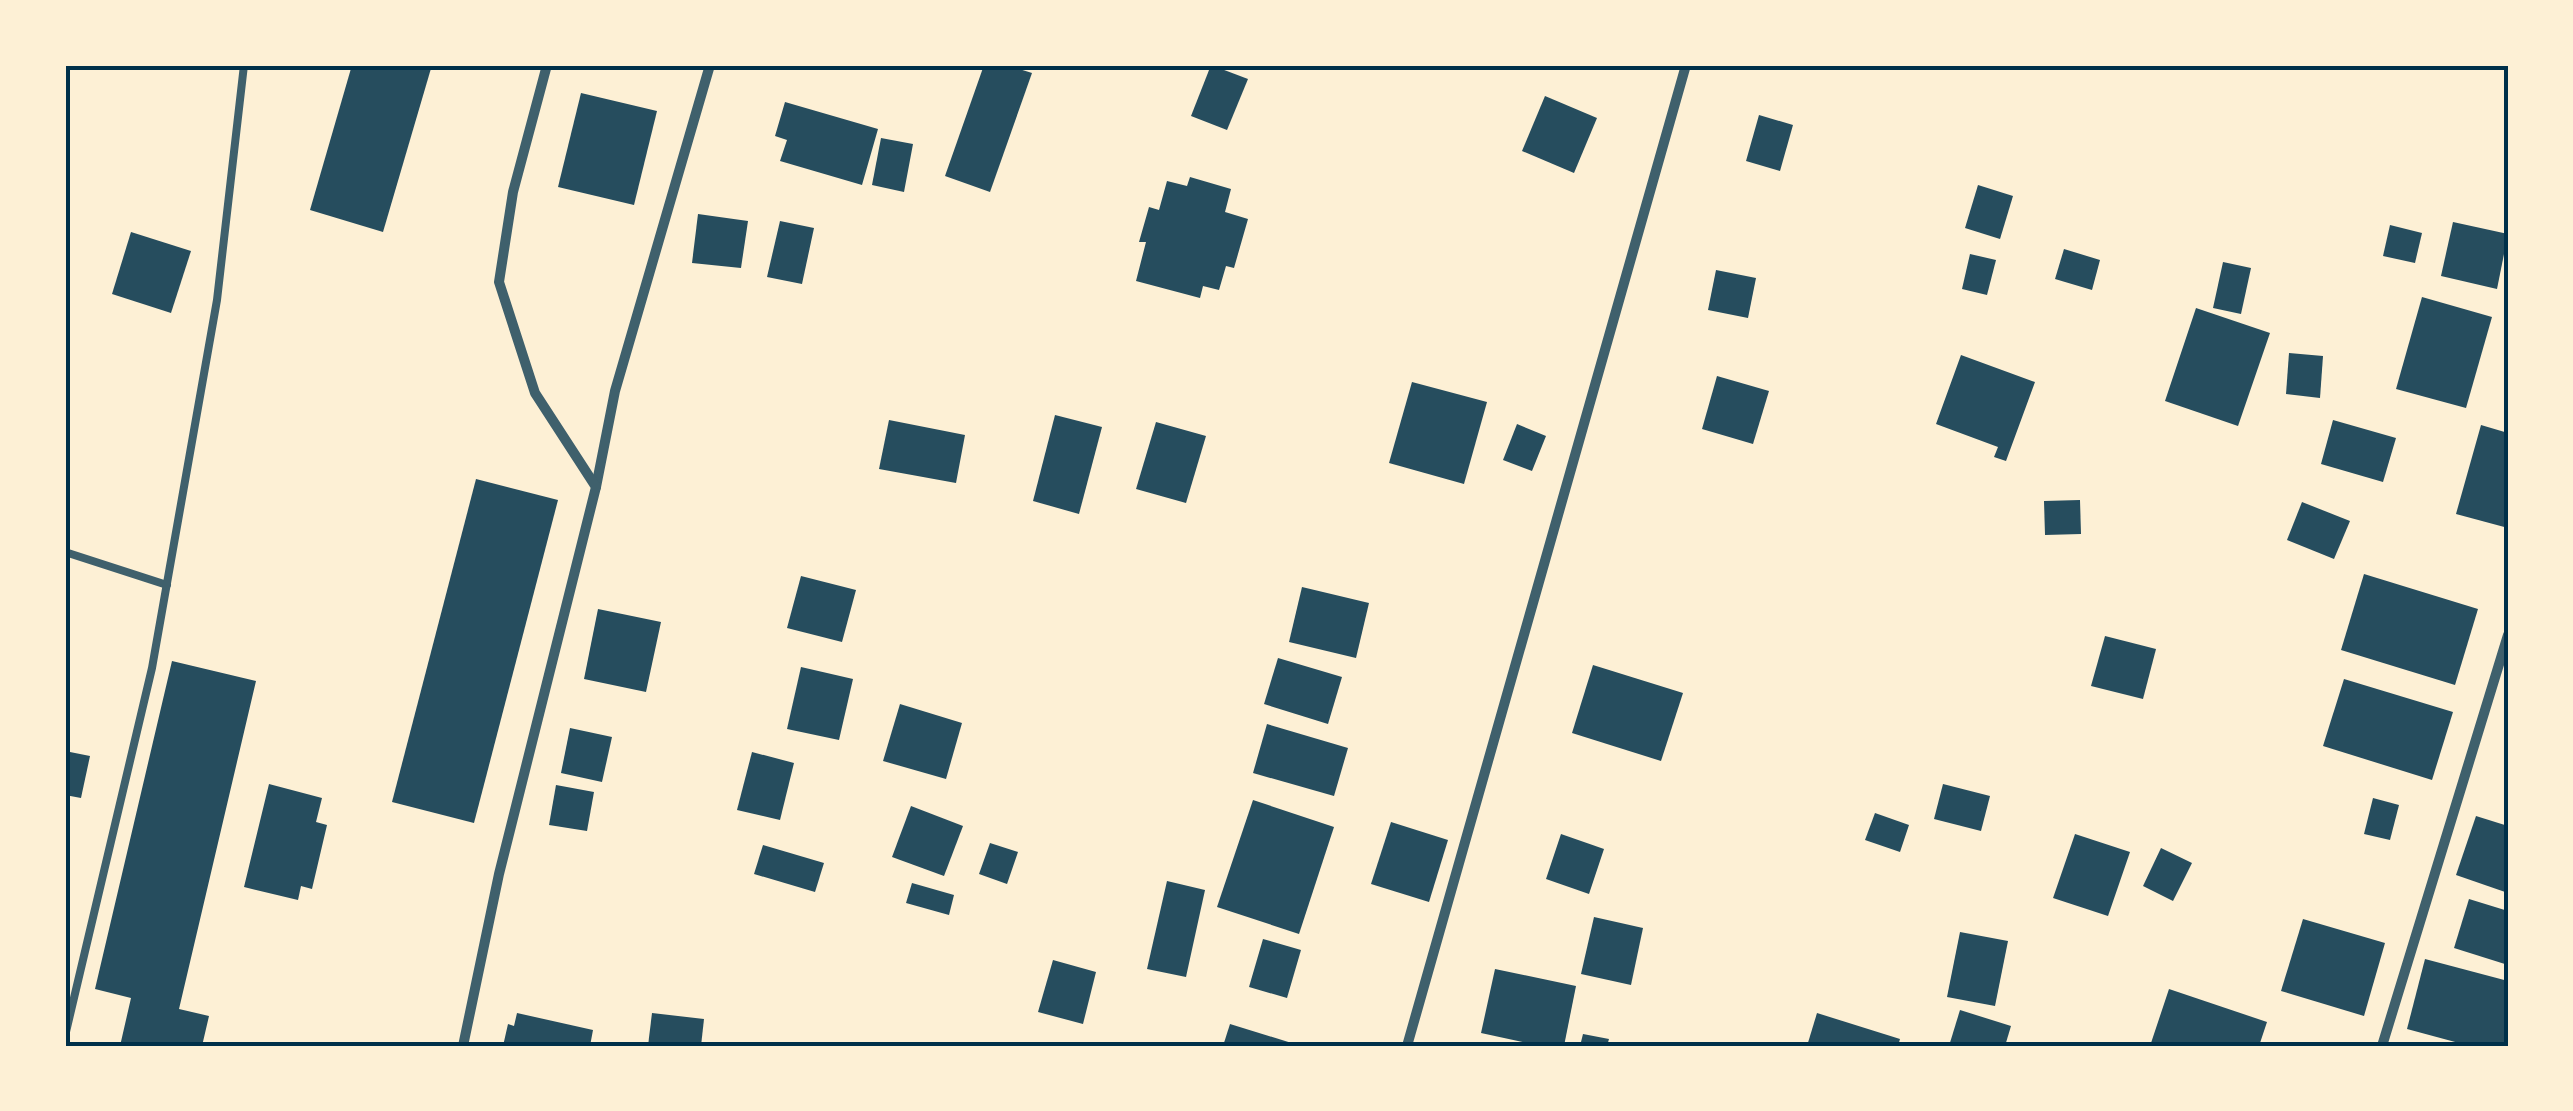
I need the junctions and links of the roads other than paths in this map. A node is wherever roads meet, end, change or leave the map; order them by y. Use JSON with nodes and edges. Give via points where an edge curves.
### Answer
{"nodes":[{"id":1,"x":244,"y":65,"type":"edge"},
{"id":2,"x":547,"y":65,"type":"edge"},
{"id":3,"x":710,"y":65,"type":"edge"},
{"id":4,"x":1686,"y":65,"type":"edge"},
{"id":5,"x":596,"y":487,"type":"junction"},
{"id":6,"x":65,"y":552,"type":"edge"},
{"id":7,"x":167,"y":585,"type":"junction"},
{"id":8,"x":2508,"y":635,"type":"edge"},
{"id":9,"x":65,"y":1036,"type":"edge"},
{"id":10,"x":464,"y":1046,"type":"edge"},
{"id":11,"x":1408,"y":1046,"type":"edge"},
{"id":12,"x":2382,"y":1046,"type":"edge"}],
"edges":[{"from":1,"to":7,"type":"lane","via":[[217,300]]},
{"from":2,"to":5,"type":"street","via":[[513,192],[498,282],[534,393]]},
{"from":3,"to":5,"type":"street","via":[[616,390]]},
{"from":4,"to":11,"type":"street"},
{"from":5,"to":10,"type":"street","via":[[498,874]]},
{"from":6,"to":7,"type":"lane"},
{"from":7,"to":9,"type":"lane"},
{"from":8,"to":12,"type":"street"}]}
